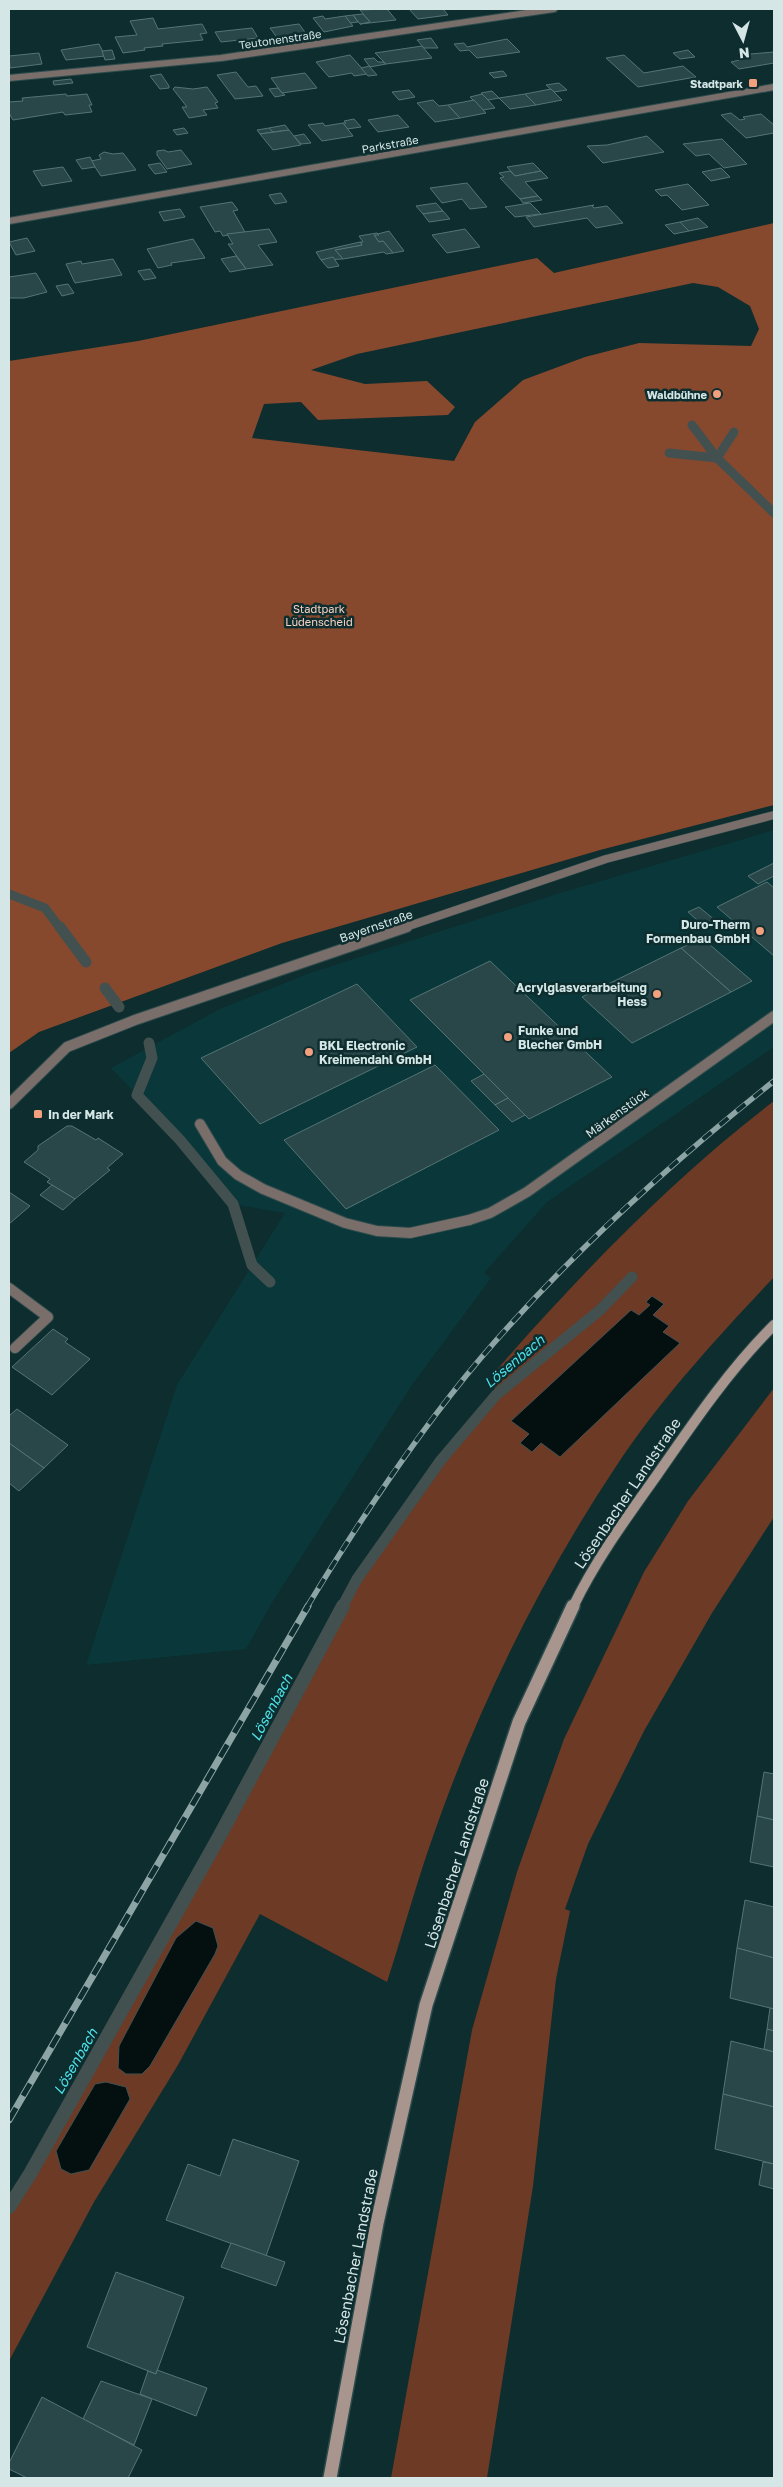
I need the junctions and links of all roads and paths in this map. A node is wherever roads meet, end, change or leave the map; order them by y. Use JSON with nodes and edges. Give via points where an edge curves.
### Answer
{"nodes":[{"id":1,"x":554,"y":9,"type":"edge"},
{"id":2,"x":9,"y":78,"type":"edge"},
{"id":3,"x":774,"y":87,"type":"edge"},
{"id":4,"x":9,"y":221,"type":"edge"},
{"id":5,"x":774,"y":814,"type":"edge"},
{"id":6,"x":774,"y":1016,"type":"edge"},
{"id":7,"x":9,"y":1104,"type":"edge"},
{"id":8,"x":200,"y":1124,"type":"dead end"},
{"id":9,"x":9,"y":1288,"type":"edge"},
{"id":10,"x":774,"y":1325,"type":"edge"},
{"id":11,"x":15,"y":1348,"type":"dead end"},
{"id":12,"x":330,"y":2478,"type":"edge"}],
"edges":[{"from":1,"to":2,"type":"street","name":"Teutonenstraße","via":[[221,58]]},
{"from":3,"to":4,"type":"street","name":"Parkstraße"},
{"from":5,"to":7,"type":"street","name":"Bayernstraße","via":[[606,859],[134,1020],[67,1047]]},
{"from":6,"to":8,"type":"street","name":"Märkenstück","via":[[527,1192],[490,1213],[433,1230],[409,1234],[377,1231],[329,1218],[253,1184],[218,1157]]},
{"from":9,"to":11,"type":"street","via":[[48,1317]]},
{"from":10,"to":12,"type":"main road","name":"Lösenbacher Landstraße","via":[[703,1409],[628,1516],[579,1594],[519,1722],[426,2006],[376,2223]]}]}
